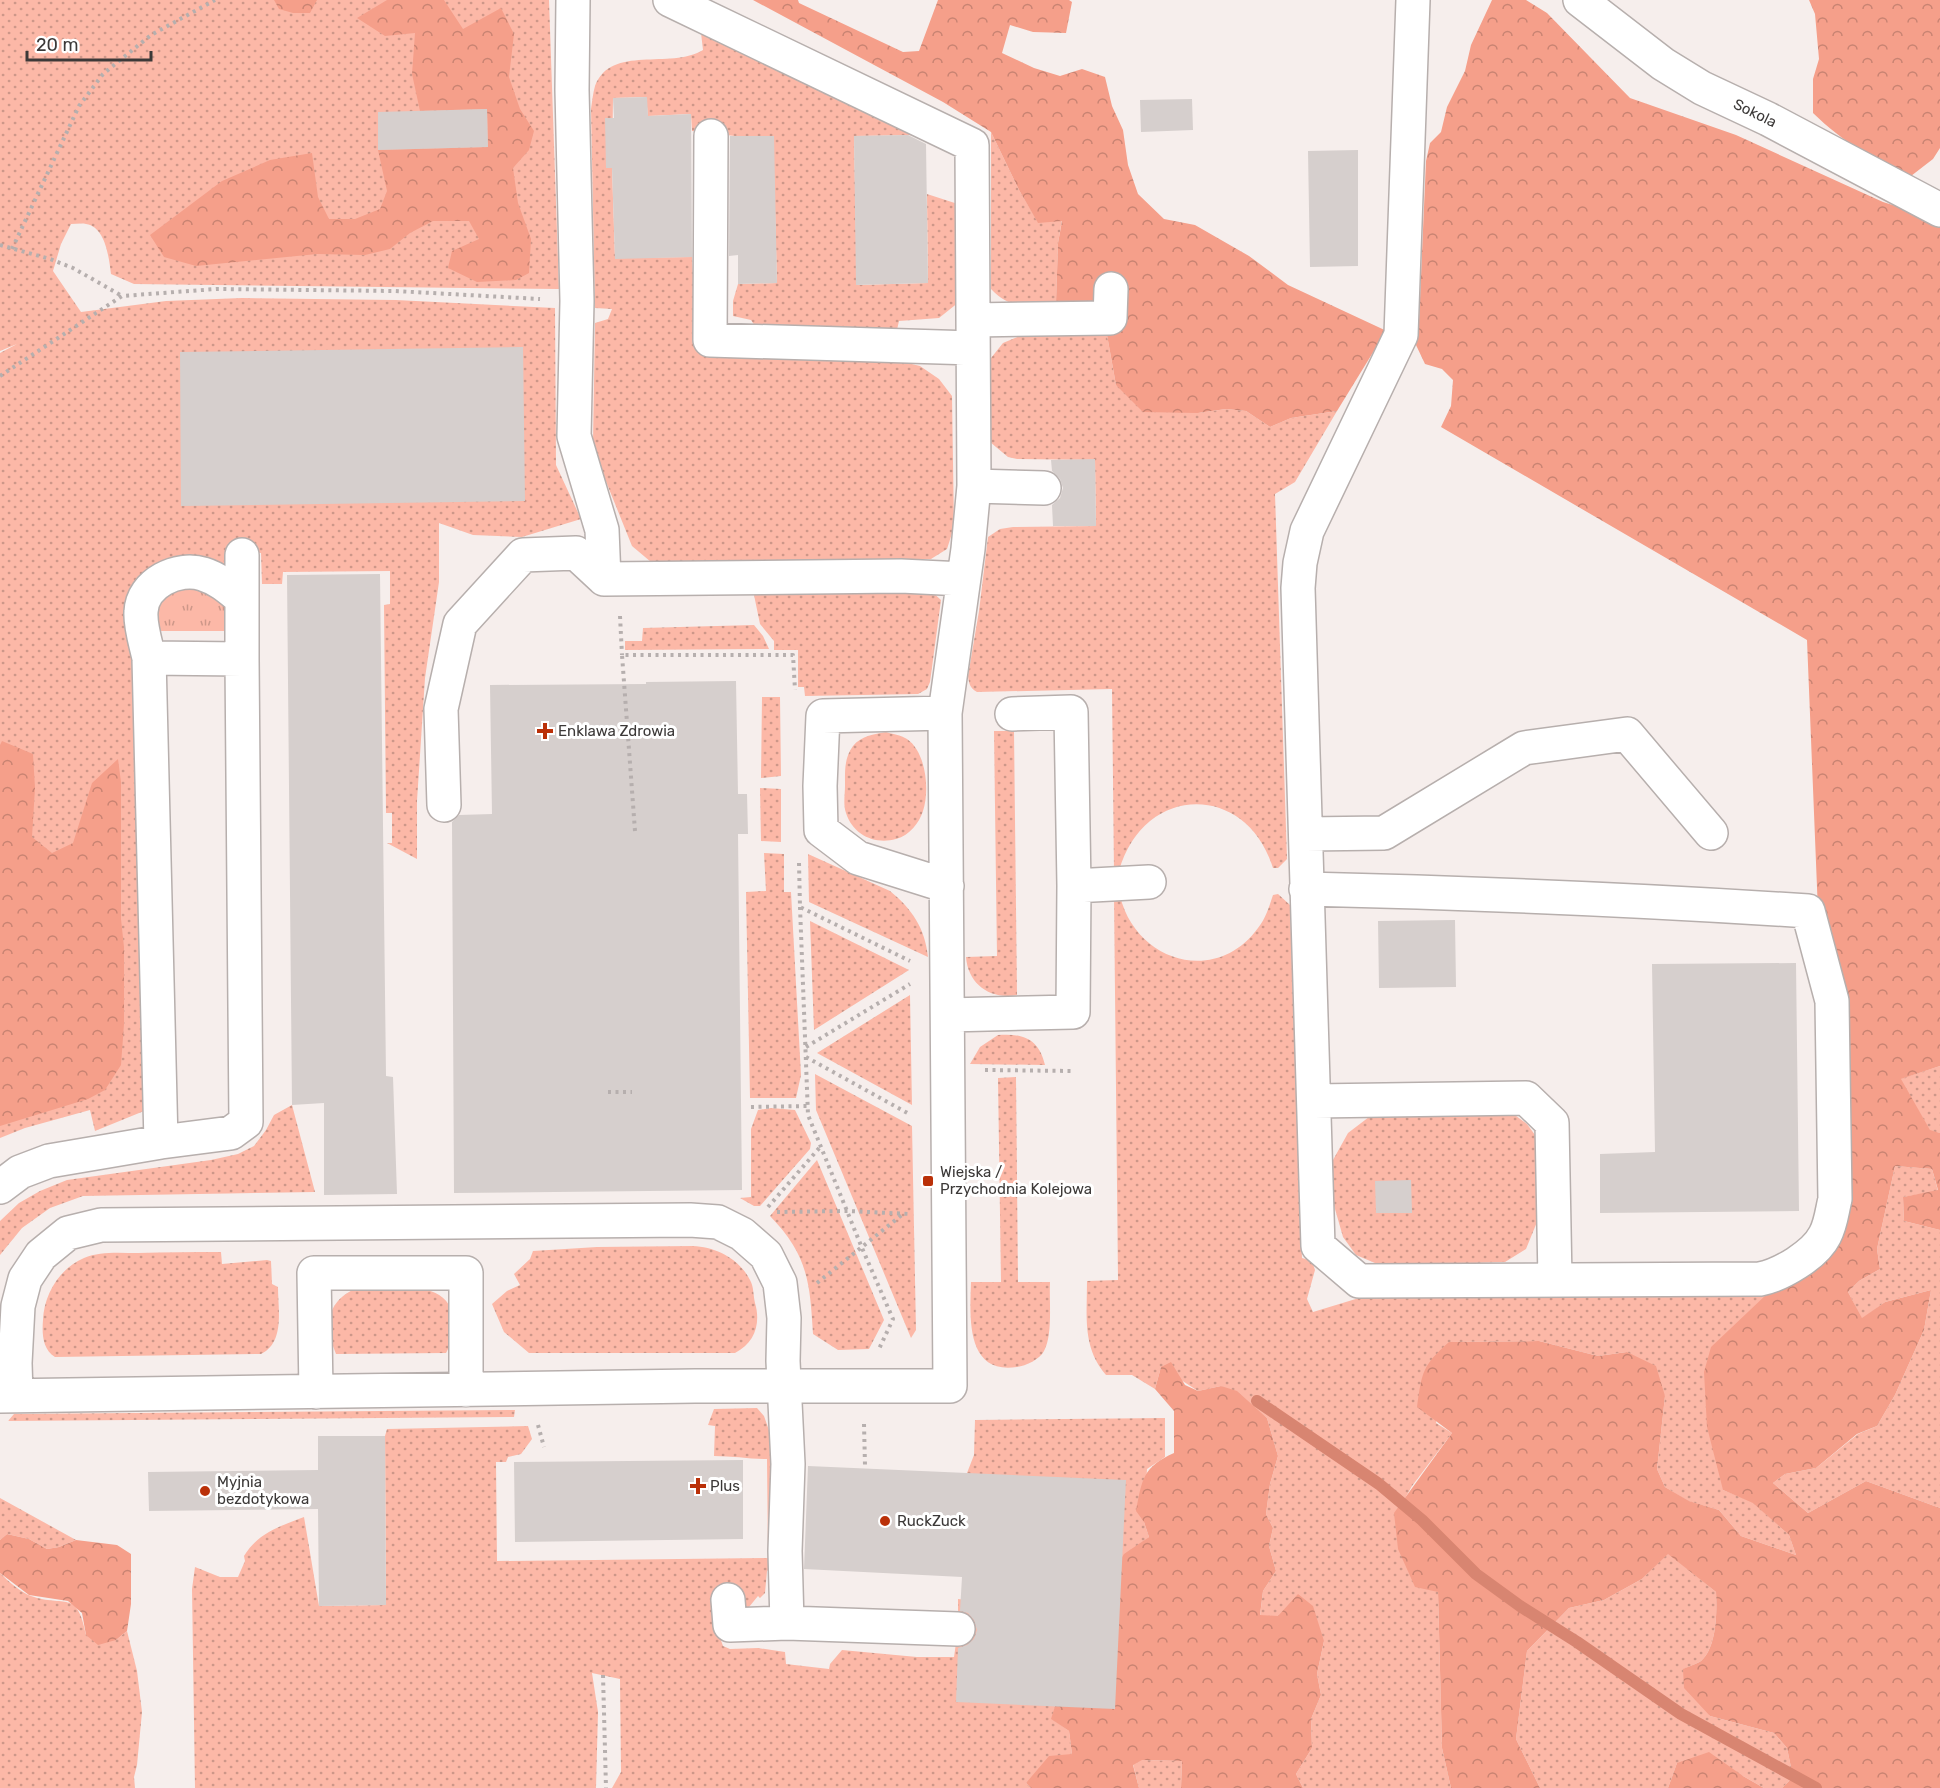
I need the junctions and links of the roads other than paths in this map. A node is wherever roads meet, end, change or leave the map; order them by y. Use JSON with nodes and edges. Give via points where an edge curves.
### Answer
{"nodes":[{"id":1,"x":573,"y":0,"type":"edge"},
{"id":2,"x":670,"y":0,"type":"edge"},
{"id":3,"x":1413,"y":0,"type":"edge"},
{"id":4,"x":1580,"y":0,"type":"edge"},
{"id":5,"x":711,"y":136,"type":"dead end"},
{"id":6,"x":1940,"y":210,"type":"edge"},
{"id":7,"x":1111,"y":289,"type":"dead end"},
{"id":8,"x":973,"y":334,"type":"junction"},
{"id":9,"x":974,"y":486,"type":"junction"},
{"id":10,"x":1044,"y":488,"type":"dead end"},
{"id":11,"x":242,"y":555,"type":"dead end"},
{"id":12,"x":604,"y":579,"type":"junction"},
{"id":13,"x":963,"y":579,"type":"junction"},
{"id":14,"x":242,"y":599,"type":"junction"},
{"id":15,"x":149,"y":658,"type":"junction"},
{"id":16,"x":242,"y":658,"type":"junction"},
{"id":17,"x":945,"y":713,"type":"junction"},
{"id":18,"x":1012,"y":714,"type":"dead end"},
{"id":19,"x":444,"y":805,"type":"dead end"},
{"id":20,"x":1711,"y":833,"type":"dead end"},
{"id":21,"x":1306,"y":834,"type":"junction"},
{"id":22,"x":1149,"y":882,"type":"dead end"},
{"id":23,"x":947,"y":886,"type":"junction"},
{"id":24,"x":1074,"y":886,"type":"junction"},
{"id":25,"x":1306,"y":889,"type":"junction"},
{"id":26,"x":948,"y":1015,"type":"junction"},
{"id":27,"x":1314,"y":1101,"type":"junction"},
{"id":28,"x":161,"y":1142,"type":"junction"},
{"id":29,"x":0,"y":1187,"type":"edge"},
{"id":30,"x":1555,"y":1280,"type":"junction"},
{"id":31,"x":784,"y":1386,"type":"junction"},
{"id":32,"x":466,"y":1390,"type":"junction"},
{"id":33,"x":316,"y":1392,"type":"junction"},
{"id":34,"x":8,"y":1396,"type":"edge"},
{"id":35,"x":728,"y":1600,"type":"dead end"},
{"id":36,"x":787,"y":1623,"type":"junction"},
{"id":37,"x":958,"y":1629,"type":"dead end"}],
"edges":[{"from":1,"to":12,"type":"street","via":[[574,436],[602,530]]},
{"from":2,"to":8,"type":"street","via":[[972,145]]},
{"from":3,"to":21,"type":"street","via":[[1401,335],[1307,531],[1300,563]]},
{"from":4,"to":6,"type":"street","name":"Sokola","via":[[1663,64],[1702,88]]},
{"from":5,"to":8,"type":"street","via":[[711,340]]},
{"from":7,"to":8,"type":"street","via":[[1110,318]]},
{"from":8,"to":9,"type":"street"},
{"from":9,"to":10,"type":"street"},
{"from":9,"to":13,"type":"street"},
{"from":11,"to":14,"type":"street"},
{"from":12,"to":13,"type":"street"},
{"from":12,"to":19,"type":"street","via":[[576,553],[523,555],[460,624],[441,709]]},
{"from":13,"to":17,"type":"street"},
{"from":14,"to":15,"type":"street","via":[[222,582],[197,572],[177,573],[159,580],[145,597],[141,612]]},
{"from":14,"to":16,"type":"street"},
{"from":15,"to":16,"type":"street"},
{"from":15,"to":28,"type":"street"},
{"from":16,"to":28,"type":"street","via":[[246,1122],[231,1134]]},
{"from":17,"to":23,"type":"street"},
{"from":17,"to":23,"type":"street","via":[[823,716],[820,786],[821,830],[858,858]]},
{"from":18,"to":24,"type":"street","via":[[1071,712]]},
{"from":20,"to":21,"type":"street","via":[[1627,734],[1524,748],[1384,833]]},
{"from":21,"to":25,"type":"street"},
{"from":22,"to":24,"type":"street"},
{"from":23,"to":26,"type":"street"},
{"from":24,"to":26,"type":"street","via":[[1073,1012]]},
{"from":25,"to":27,"type":"street"},
{"from":25,"to":30,"type":"street","via":[[1608,898],[1808,911],[1833,1001],[1835,1199],[1824,1238],[1786,1270],[1760,1280]]},
{"from":26,"to":31,"type":"street","via":[[951,1386]]},
{"from":27,"to":30,"type":"street","via":[[1318,1246],[1359,1281]]},
{"from":27,"to":30,"type":"street","via":[[1526,1098],[1552,1123]]},
{"from":28,"to":29,"type":"street","via":[[49,1161],[20,1172]]},
{"from":31,"to":32,"type":"street"},
{"from":31,"to":34,"type":"street","via":[[780,1283],[766,1255],[742,1234],[718,1222],[101,1225],[68,1233],[41,1255],[25,1279],[18,1306],[15,1363]]},
{"from":31,"to":36,"type":"street","via":[[788,1464]]},
{"from":32,"to":33,"type":"street"},
{"from":32,"to":33,"type":"street","via":[[466,1273],[314,1273]]},
{"from":33,"to":34,"type":"street"},
{"from":35,"to":36,"type":"street","via":[[730,1625]]},
{"from":36,"to":37,"type":"street"}]}
